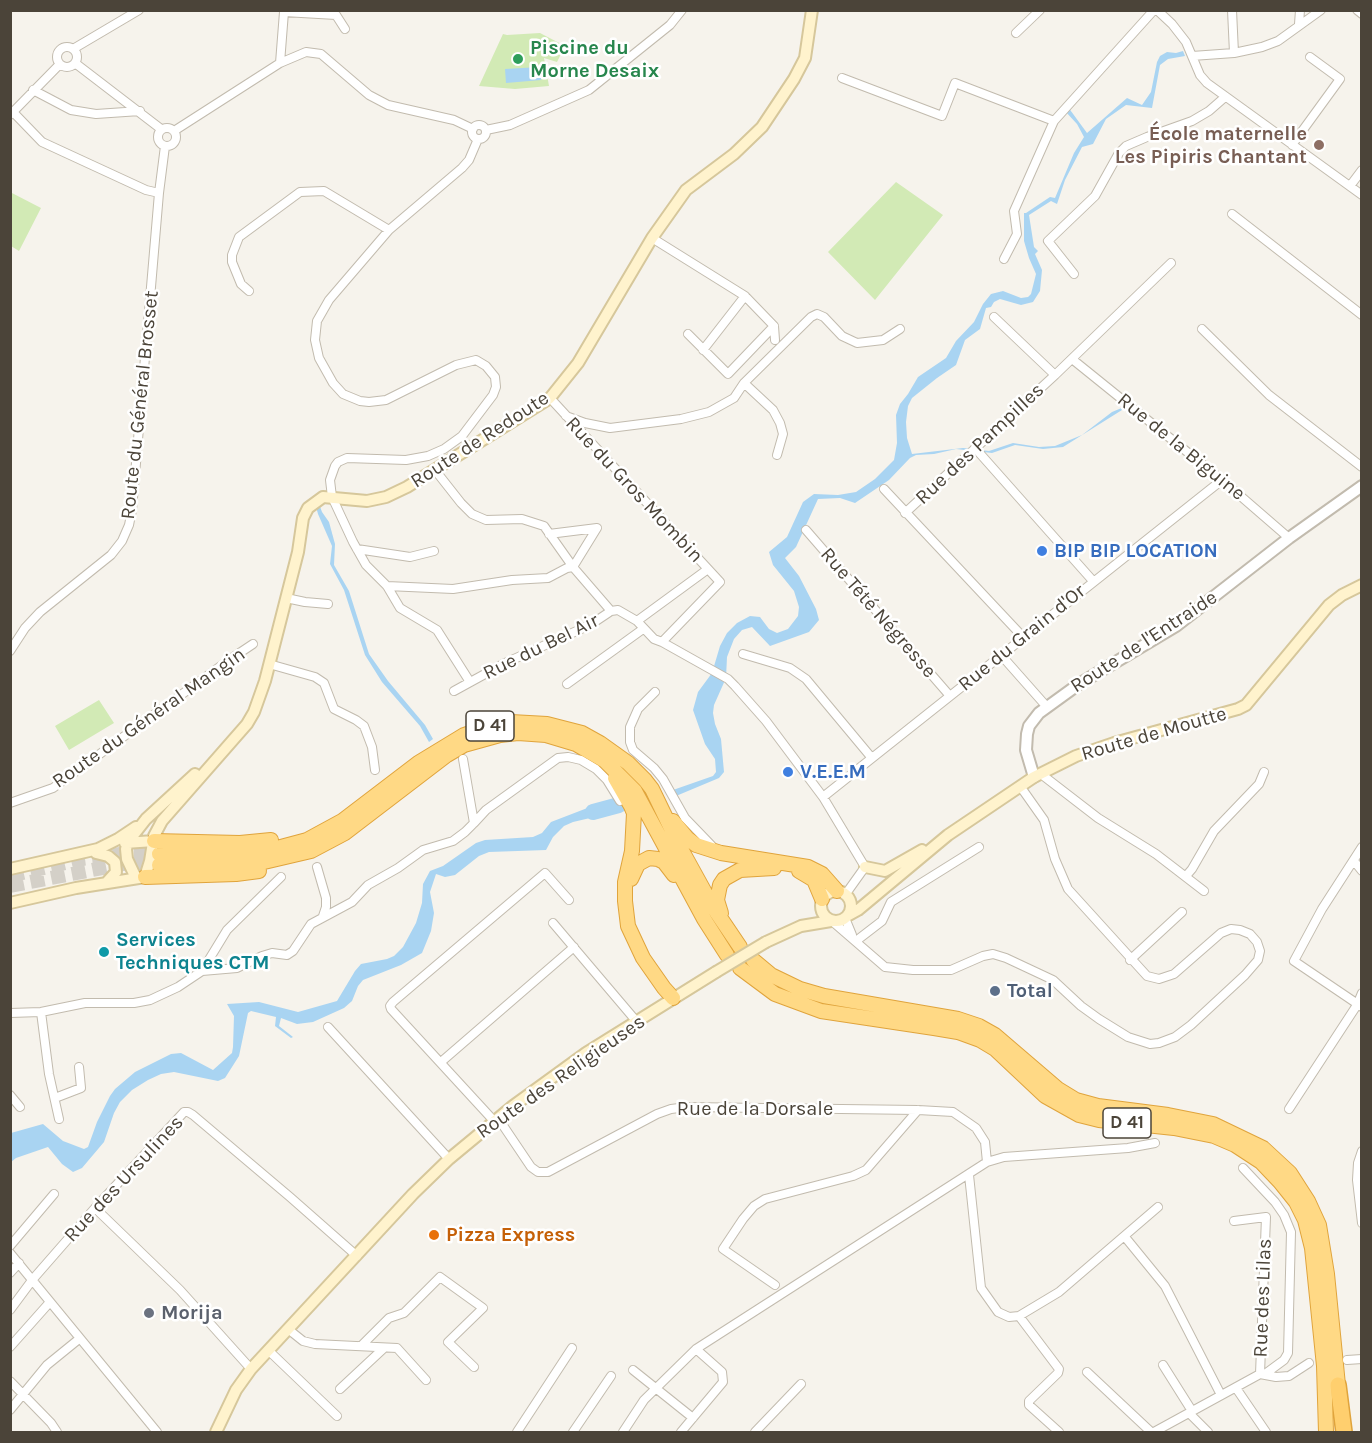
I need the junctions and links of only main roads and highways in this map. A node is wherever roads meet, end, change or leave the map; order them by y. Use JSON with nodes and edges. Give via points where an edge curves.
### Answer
{"nodes":[{"id":1,"x":812,"y":10,"type":"edge"},
{"id":2,"x":1362,"y":585,"type":"edge"},
{"id":3,"x":225,"y":748,"type":"junction"},
{"id":4,"x":605,"y":760,"type":"junction"},
{"id":5,"x":652,"y":789,"type":"junction"},
{"id":6,"x":146,"y":819,"type":"junction"},
{"id":7,"x":634,"y":828,"type":"junction"},
{"id":8,"x":948,"y":834,"type":"junction"},
{"id":9,"x":128,"y":842,"type":"junction"},
{"id":10,"x":311,"y":851,"type":"junction"},
{"id":11,"x":96,"y":853,"type":"junction"},
{"id":12,"x":157,"y":853,"type":"junction"},
{"id":13,"x":69,"y":857,"type":"junction"},
{"id":14,"x":641,"y":861,"type":"junction"},
{"id":15,"x":865,"y":867,"type":"road end"},
{"id":16,"x":10,"y":869,"type":"edge"},
{"id":17,"x":141,"y":877,"type":"junction"},
{"id":18,"x":106,"y":883,"type":"junction"},
{"id":19,"x":842,"y":893,"type":"junction"},
{"id":20,"x":874,"y":896,"type":"junction"},
{"id":21,"x":625,"y":901,"type":"junction"},
{"id":22,"x":821,"y":902,"type":"junction"},
{"id":23,"x":10,"y":903,"type":"edge"},
{"id":24,"x":847,"y":917,"type":"junction"},
{"id":25,"x":704,"y":919,"type":"junction"},
{"id":26,"x":832,"y":922,"type":"junction"},
{"id":27,"x":801,"y":926,"type":"junction"},
{"id":28,"x":727,"y":955,"type":"dead end"},
{"id":29,"x":753,"y":960,"type":"dead end"},
{"id":30,"x":740,"y":968,"type":"dead end"},
{"id":31,"x":673,"y":998,"type":"junction"},
{"id":32,"x":1338,"y":1385,"type":"junction"},
{"id":33,"x":216,"y":1432,"type":"edge"},
{"id":34,"x":1326,"y":1432,"type":"edge"},
{"id":35,"x":1338,"y":1432,"type":"edge"},
{"id":36,"x":1344,"y":1432,"type":"edge"}],
"edges":[{"from":1,"to":3,"type":"main road","name":"Route de Redoute","via":[[805,57],[762,127],[686,190],[652,238],[578,363],[550,398],[386,497],[367,501],[323,497],[312,503],[303,518],[286,598],[254,712]]},
{"from":2,"to":8,"type":"main road","name":"Route de Moutte","via":[[1329,605],[1246,705],[1076,756],[1020,786]]},
{"from":3,"to":6,"type":"main road"},
{"from":3,"to":12,"type":"main road","via":[[165,817],[156,831]]},
{"from":4,"to":7,"type":"highway","via":[[632,806]]},
{"from":4,"to":10,"type":"highway","number":"D 41","via":[[576,744],[546,735],[518,733],[473,741],[447,754],[345,833]]},
{"from":4,"to":25,"type":"highway","number":"D 41","via":[[635,791]]},
{"from":5,"to":12,"type":"highway","number":"D 41","via":[[628,763],[582,733],[547,724],[511,722],[474,730],[451,741],[342,821],[284,840]]},
{"from":5,"to":19,"type":"highway","via":[[696,845],[721,853],[808,867]]},
{"from":5,"to":22,"type":"highway","number":"D 41","via":[[681,849],[736,942],[717,900],[720,885],[740,870],[766,867],[800,872],[814,880]]},
{"from":6,"to":9,"type":"main road"},
{"from":6,"to":13,"type":"main road","via":[[112,843]]},
{"from":7,"to":14,"type":"highway"},
{"from":7,"to":21,"type":"highway"},
{"from":8,"to":15,"type":"main road","via":[[885,871]]},
{"from":8,"to":20,"type":"main road"},
{"from":9,"to":11,"type":"main road"},
{"from":9,"to":12,"type":"main road"},
{"from":9,"to":17,"type":"main road","via":[[127,859]]},
{"from":10,"to":12,"type":"highway","number":"D 41","via":[[264,862],[204,865]]},
{"from":10,"to":17,"type":"highway","via":[[256,871]]},
{"from":11,"to":13,"type":"main road"},
{"from":11,"to":18,"type":"main road","via":[[116,862],[116,873]]},
{"from":12,"to":17,"type":"main road"},
{"from":13,"to":16,"type":"main road"},
{"from":14,"to":21,"type":"highway","via":[[634,868]]},
{"from":14,"to":25,"type":"highway","via":[[649,858],[664,862]]},
{"from":17,"to":18,"type":"main road"},
{"from":18,"to":23,"type":"main road"},
{"from":19,"to":20,"type":"main road","via":[[855,898]]},
{"from":19,"to":22,"type":"main road","via":[[828,893]]},
{"from":19,"to":24,"type":"main road","via":[[851,907]]},
{"from":20,"to":24,"type":"main road"},
{"from":21,"to":31,"type":"highway","via":[[635,944]]},
{"from":22,"to":26,"type":"main road","via":[[822,913]]},
{"from":22,"to":27,"type":"main road","name":"Route des Religieuses"},
{"from":24,"to":26,"type":"main road"},
{"from":25,"to":28,"type":"highway","number":"D 41"},
{"from":26,"to":27,"type":"main road","name":"Route des Religieuses"},
{"from":27,"to":31,"type":"main road","name":"Route des Religieuses","bridge":true,"via":[[766,942]]},
{"from":29,"to":32,"type":"highway","number":"D 41","via":[[771,975],[800,989],[979,1026],[1076,1100],[1213,1124],[1263,1148],[1290,1173],[1319,1226]]},
{"from":30,"to":34,"type":"highway","number":"D 41","via":[[775,994],[821,1011],[958,1032],[980,1040],[1045,1096],[1079,1115],[1214,1136],[1261,1162],[1296,1202],[1312,1248],[1324,1366]]},
{"from":31,"to":33,"type":"main road","name":"Route des Religieuses","via":[[586,1053],[449,1159],[251,1369]]},
{"from":32,"to":35,"type":"highway"},
{"from":32,"to":36,"type":"highway"}]}
